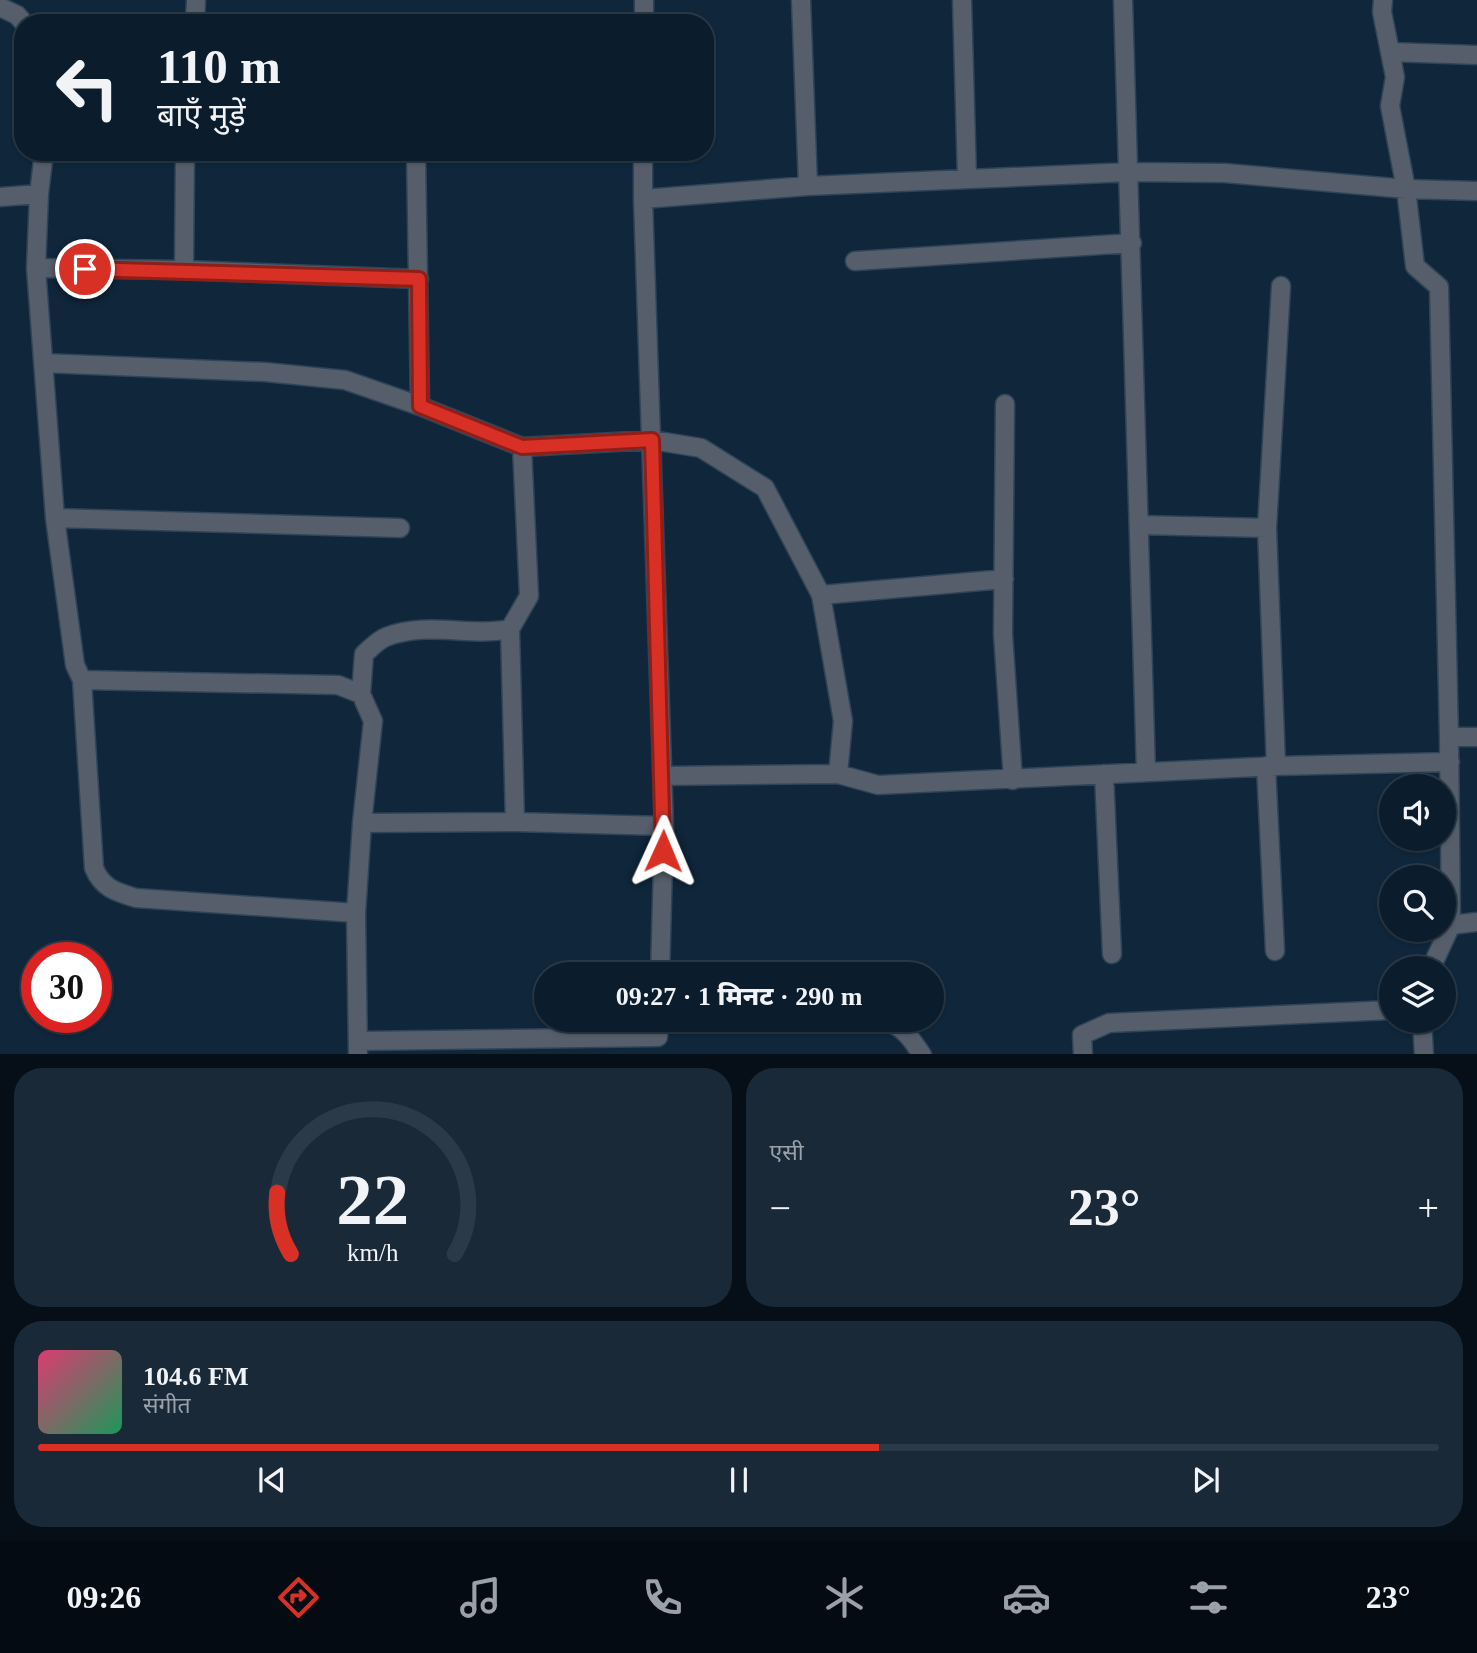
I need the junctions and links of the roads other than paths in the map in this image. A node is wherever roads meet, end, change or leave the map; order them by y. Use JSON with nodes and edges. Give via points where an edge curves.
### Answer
{"nodes":[{"id":1,"x":801,"y":0,"type":"edge"},
{"id":2,"x":962,"y":0,"type":"edge"},
{"id":3,"x":1123,"y":0,"type":"edge"},
{"id":4,"x":1383,"y":0,"type":"edge"},
{"id":5,"x":1390,"y":52,"type":"junction"},
{"id":6,"x":1477,"y":55,"type":"edge"},
{"id":7,"x":43,"y":161,"type":"edge"},
{"id":8,"x":185,"y":161,"type":"edge"},
{"id":9,"x":416,"y":161,"type":"edge"},
{"id":10,"x":643,"y":161,"type":"edge"},
{"id":11,"x":1130,"y":172,"type":"junction"},
{"id":12,"x":967,"y":178,"type":"junction"},
{"id":13,"x":807,"y":186,"type":"junction"},
{"id":14,"x":1406,"y":189,"type":"junction"},
{"id":15,"x":1477,"y":191,"type":"edge"},
{"id":16,"x":39,"y":194,"type":"junction"},
{"id":17,"x":0,"y":197,"type":"edge"},
{"id":18,"x":643,"y":200,"type":"junction"},
{"id":19,"x":1132,"y":243,"type":"junction"},
{"id":20,"x":855,"y":261,"type":"dead end"},
{"id":21,"x":36,"y":268,"type":"junction"},
{"id":22,"x":184,"y":270,"type":"junction"},
{"id":23,"x":419,"y":279,"type":"junction"},
{"id":24,"x":1281,"y":286,"type":"dead end"},
{"id":25,"x":43,"y":363,"type":"junction"},
{"id":26,"x":1005,"y":404,"type":"dead end"},
{"id":27,"x":420,"y":406,"type":"junction"},
{"id":28,"x":652,"y":440,"type":"junction"},
{"id":29,"x":522,"y":447,"type":"junction"},
{"id":30,"x":55,"y":518,"type":"junction"},
{"id":31,"x":1139,"y":525,"type":"junction"},
{"id":32,"x":400,"y":528,"type":"dead end"},
{"id":33,"x":1267,"y":528,"type":"junction"},
{"id":34,"x":1004,"y":579,"type":"junction"},
{"id":35,"x":821,"y":596,"type":"junction"},
{"id":36,"x":510,"y":629,"type":"junction"},
{"id":37,"x":82,"y":680,"type":"junction"},
{"id":38,"x":361,"y":694,"type":"junction"},
{"id":39,"x":1449,"y":737,"type":"junction"},
{"id":40,"x":1477,"y":737,"type":"edge"},
{"id":41,"x":1450,"y":762,"type":"junction"},
{"id":42,"x":1271,"y":766,"type":"junction"},
{"id":43,"x":1146,"y":772,"type":"junction"},
{"id":44,"x":838,"y":774,"type":"junction"},
{"id":45,"x":1104,"y":774,"type":"junction"},
{"id":46,"x":663,"y":776,"type":"junction"},
{"id":47,"x":1013,"y":780,"type":"junction"},
{"id":48,"x":514,"y":822,"type":"junction"},
{"id":49,"x":362,"y":823,"type":"junction"},
{"id":50,"x":664,"y":826,"type":"junction"},
{"id":51,"x":1451,"y":865,"type":"edge"},
{"id":52,"x":356,"y":914,"type":"junction"},
{"id":53,"x":1477,"y":922,"type":"edge"},
{"id":54,"x":1456,"y":924,"type":"edge"},
{"id":55,"x":1275,"y":951,"type":"dead end"},
{"id":56,"x":1112,"y":954,"type":"dead end"},
{"id":57,"x":660,"y":962,"type":"edge"},
{"id":58,"x":1379,"y":1011,"type":"edge"},
{"id":59,"x":658,"y":1032,"type":"edge"},
{"id":60,"x":906,"y":1032,"type":"edge"},
{"id":61,"x":1423,"y":1033,"type":"edge"},
{"id":62,"x":358,"y":1048,"type":"edge"},
{"id":63,"x":921,"y":1054,"type":"edge"},
{"id":64,"x":1083,"y":1054,"type":"edge"},
{"id":65,"x":1424,"y":1054,"type":"edge"}],
"edges":[{"from":1,"to":13,"type":"street"},
{"from":2,"to":12,"type":"street"},
{"from":3,"to":11,"type":"street"},
{"from":4,"to":5,"type":"street"},
{"from":5,"to":6,"type":"street"},
{"from":5,"to":14,"type":"street","via":[[1395,77],[1390,106]]},
{"from":7,"to":16,"type":"street"},
{"from":8,"to":22,"type":"street"},
{"from":9,"to":23,"type":"street"},
{"from":10,"to":18,"type":"street"},
{"from":11,"to":12,"type":"street"},
{"from":11,"to":14,"type":"street","via":[[1225,173]]},
{"from":11,"to":19,"type":"street"},
{"from":12,"to":13,"type":"street"},
{"from":13,"to":18,"type":"street"},
{"from":14,"to":15,"type":"street"},
{"from":14,"to":39,"type":"street","via":[[1415,266],[1438,287]]},
{"from":16,"to":17,"type":"street"},
{"from":16,"to":21,"type":"street"},
{"from":18,"to":28,"type":"street"},
{"from":19,"to":20,"type":"street"},
{"from":19,"to":31,"type":"street"},
{"from":21,"to":22,"type":"street"},
{"from":21,"to":25,"type":"street"},
{"from":22,"to":23,"type":"street"},
{"from":23,"to":27,"type":"street"},
{"from":24,"to":33,"type":"street"},
{"from":25,"to":27,"type":"street","via":[[345,380]]},
{"from":25,"to":30,"type":"street"},
{"from":26,"to":34,"type":"street"},
{"from":27,"to":29,"type":"street"},
{"from":28,"to":29,"type":"street"},
{"from":28,"to":35,"type":"street","via":[[701,449],[765,488]]},
{"from":28,"to":46,"type":"street"},
{"from":29,"to":36,"type":"street","via":[[529,596]]},
{"from":30,"to":32,"type":"street"},
{"from":30,"to":37,"type":"street","via":[[75,665]]},
{"from":31,"to":33,"type":"street"},
{"from":31,"to":43,"type":"street"},
{"from":33,"to":42,"type":"street"},
{"from":34,"to":35,"type":"street"},
{"from":34,"to":47,"type":"street"},
{"from":35,"to":44,"type":"street","via":[[843,721]]},
{"from":36,"to":38,"type":"street","via":[[490,633],[421,628],[384,638],[365,654]]},
{"from":36,"to":48,"type":"street"},
{"from":37,"to":38,"type":"street","via":[[338,685]]},
{"from":37,"to":52,"type":"street","via":[[94,868],[108,888],[136,898]]},
{"from":38,"to":49,"type":"street","via":[[373,721]]},
{"from":39,"to":40,"type":"street"},
{"from":39,"to":41,"type":"street"},
{"from":41,"to":42,"type":"street"},
{"from":41,"to":51,"type":"street"},
{"from":42,"to":43,"type":"street"},
{"from":42,"to":55,"type":"street"},
{"from":43,"to":45,"type":"street"},
{"from":44,"to":46,"type":"street"},
{"from":44,"to":47,"type":"street","via":[[878,785]]},
{"from":45,"to":47,"type":"street"},
{"from":45,"to":56,"type":"street"},
{"from":46,"to":50,"type":"street"},
{"from":48,"to":49,"type":"street"},
{"from":48,"to":50,"type":"street"},
{"from":49,"to":52,"type":"street"},
{"from":50,"to":57,"type":"street"},
{"from":52,"to":62,"type":"street"},
{"from":53,"to":54,"type":"street"},
{"from":58,"to":64,"type":"street","via":[[1109,1023],[1082,1035]]},
{"from":59,"to":62,"type":"street","via":[[658,1037]]},
{"from":60,"to":63,"type":"street"},
{"from":61,"to":65,"type":"street"}]}
